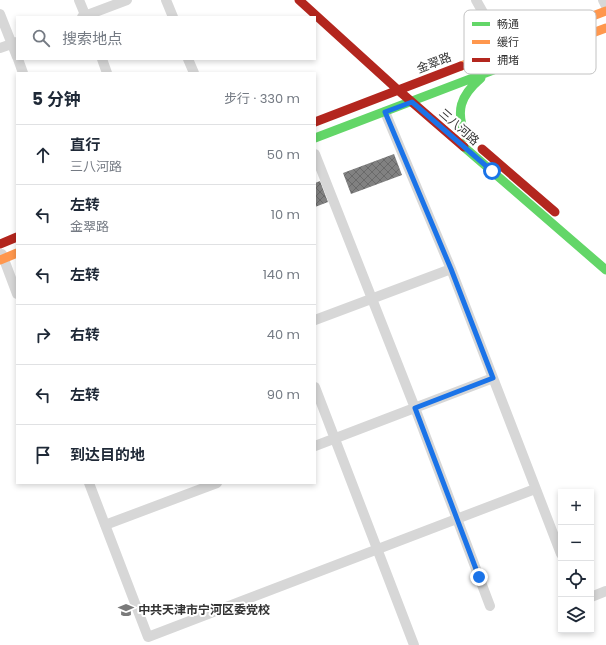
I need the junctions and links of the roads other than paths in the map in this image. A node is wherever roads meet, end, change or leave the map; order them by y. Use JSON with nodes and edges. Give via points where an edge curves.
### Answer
{"nodes":[{"id":1,"x":79,"y":0,"type":"edge"},
{"id":2,"x":127,"y":0,"type":"edge"},
{"id":3,"x":166,"y":0,"type":"edge"},
{"id":4,"x":299,"y":0,"type":"edge"},
{"id":5,"x":308,"y":0,"type":"edge"},
{"id":6,"x":476,"y":0,"type":"edge"},
{"id":7,"x":602,"y":0,"type":"edge"},
{"id":8,"x":606,"y":6,"type":"edge"},
{"id":9,"x":482,"y":10,"type":"edge"},
{"id":10,"x":606,"y":11,"type":"edge"},
{"id":11,"x":0,"y":14,"type":"edge"},
{"id":12,"x":596,"y":15,"type":"edge"},
{"id":13,"x":84,"y":16,"type":"edge"},
{"id":14,"x":87,"y":16,"type":"edge"},
{"id":15,"x":173,"y":16,"type":"edge"},
{"id":16,"x":606,"y":28,"type":"edge"},
{"id":17,"x":596,"y":32,"type":"edge"},
{"id":18,"x":14,"y":42,"type":"edge"},
{"id":19,"x":0,"y":48,"type":"edge"},
{"id":20,"x":16,"y":53,"type":"edge"},
{"id":21,"x":18,"y":60,"type":"edge"},
{"id":22,"x":102,"y":60,"type":"edge"},
{"id":23,"x":188,"y":60,"type":"edge"},
{"id":24,"x":464,"y":65,"type":"edge"},
{"id":25,"x":23,"y":72,"type":"edge"},
{"id":26,"x":108,"y":72,"type":"edge"},
{"id":27,"x":194,"y":72,"type":"edge"},
{"id":28,"x":485,"y":74,"type":"edge"},
{"id":29,"x":487,"y":74,"type":"edge"},
{"id":30,"x":402,"y":88,"type":"junction"},
{"id":31,"x":416,"y":100,"type":"junction"},
{"id":32,"x":385,"y":112,"type":"junction"},
{"id":33,"x":316,"y":122,"type":"edge"},
{"id":34,"x":466,"y":137,"type":"junction"},
{"id":35,"x":316,"y":138,"type":"edge"},
{"id":36,"x":316,"y":157,"type":"edge"},
{"id":37,"x":565,"y":220,"type":"dead end"},
{"id":38,"x":16,"y":237,"type":"edge"},
{"id":39,"x":0,"y":244,"type":"edge"},
{"id":40,"x":16,"y":254,"type":"edge"},
{"id":41,"x":1,"y":256,"type":"edge"},
{"id":42,"x":451,"y":269,"type":"junction"},
{"id":43,"x":606,"y":270,"type":"edge"},
{"id":44,"x":16,"y":292,"type":"edge"},
{"id":45,"x":371,"y":298,"type":"junction"},
{"id":46,"x":316,"y":320,"type":"edge"},
{"id":47,"x":493,"y":378,"type":"junction"},
{"id":48,"x":316,"y":390,"type":"edge"},
{"id":49,"x":415,"y":408,"type":"junction"},
{"id":50,"x":335,"y":439,"type":"junction"},
{"id":51,"x":316,"y":446,"type":"edge"},
{"id":52,"x":89,"y":484,"type":"edge"},
{"id":53,"x":214,"y":484,"type":"edge"},
{"id":54,"x":535,"y":489,"type":"junction"},
{"id":55,"x":456,"y":519,"type":"junction"},
{"id":56,"x":105,"y":525,"type":"junction"},
{"id":57,"x":558,"y":546,"type":"edge"},
{"id":58,"x":379,"y":550,"type":"junction"},
{"id":59,"x":606,"y":591,"type":"edge"},
{"id":60,"x":594,"y":596,"type":"edge"},
{"id":61,"x":490,"y":606,"type":"dead end"},
{"id":62,"x":414,"y":645,"type":"edge"}],
"edges":[{"from":1,"to":13,"type":"street"},
{"from":2,"to":14,"type":"street"},
{"from":3,"to":15,"type":"street"},
{"from":4,"to":30,"type":"street","name":"三八河路"},
{"from":5,"to":30,"type":"street","name":"三八河路"},
{"from":6,"to":9,"type":"street"},
{"from":7,"to":8,"type":"street"},
{"from":10,"to":12,"type":"street","name":"金翠路"},
{"from":11,"to":18,"type":"street"},
{"from":16,"to":17,"type":"street"},
{"from":18,"to":19,"type":"street"},
{"from":18,"to":20,"type":"street"},
{"from":21,"to":25,"type":"street"},
{"from":22,"to":26,"type":"street"},
{"from":23,"to":27,"type":"street"},
{"from":24,"to":30,"type":"street","name":"金翠路"},
{"from":28,"to":31,"type":"street"},
{"from":29,"to":34,"type":"street","via":[[469,89],[461,104],[460,121]]},
{"from":30,"to":31,"type":"street","name":"三八河路"},
{"from":30,"to":33,"type":"street","name":"金翠路"},
{"from":31,"to":32,"type":"street"},
{"from":31,"to":34,"type":"street","name":"三八河路"},
{"from":31,"to":43,"type":"street","name":"三八河路"},
{"from":32,"to":35,"type":"street"},
{"from":32,"to":42,"type":"street"},
{"from":34,"to":37,"type":"street","name":"三八河路"},
{"from":36,"to":45,"type":"street"},
{"from":38,"to":39,"type":"street"},
{"from":40,"to":41,"type":"street"},
{"from":41,"to":44,"type":"street"},
{"from":42,"to":45,"type":"street"},
{"from":42,"to":47,"type":"street"},
{"from":45,"to":46,"type":"street"},
{"from":45,"to":49,"type":"street"},
{"from":47,"to":49,"type":"street"},
{"from":47,"to":54,"type":"street"},
{"from":48,"to":50,"type":"street"},
{"from":49,"to":50,"type":"street"},
{"from":49,"to":55,"type":"street"},
{"from":50,"to":51,"type":"street"},
{"from":50,"to":58,"type":"street"},
{"from":52,"to":56,"type":"street"},
{"from":53,"to":56,"type":"street"},
{"from":54,"to":55,"type":"street"},
{"from":54,"to":57,"type":"street"},
{"from":55,"to":58,"type":"street"},
{"from":55,"to":61,"type":"street"},
{"from":56,"to":58,"type":"street","via":[[148,637]]},
{"from":58,"to":62,"type":"street"},
{"from":59,"to":60,"type":"street"}]}
